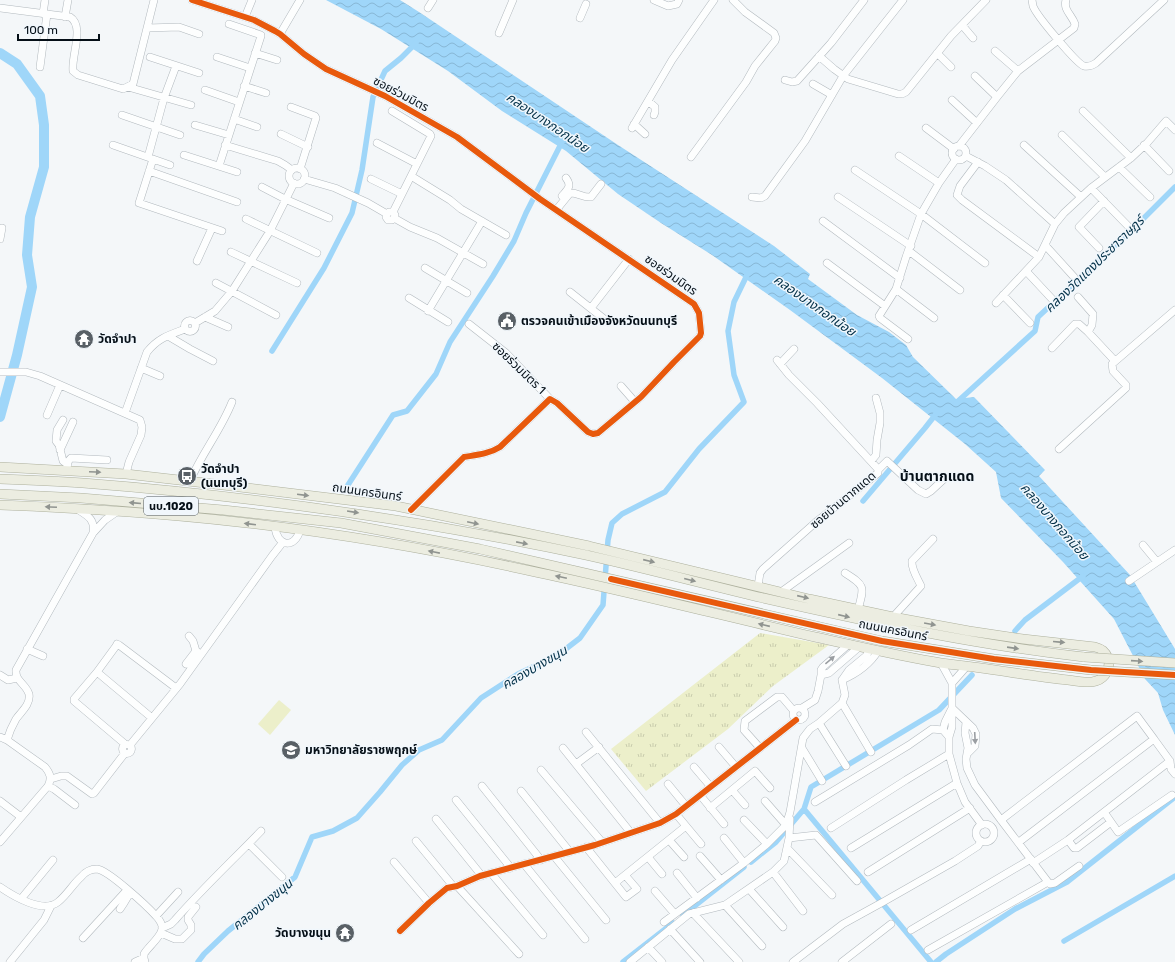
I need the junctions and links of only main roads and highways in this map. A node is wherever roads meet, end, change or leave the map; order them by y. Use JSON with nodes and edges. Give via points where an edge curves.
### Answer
{"nodes":[{"id":1,"x":0,"y":467,"type":"edge"},
{"id":2,"x":0,"y":479,"type":"edge"},
{"id":3,"x":223,"y":485,"type":"junction"},
{"id":4,"x":0,"y":494,"type":"edge"},
{"id":5,"x":300,"y":505,"type":"junction"},
{"id":6,"x":0,"y":506,"type":"edge"},
{"id":7,"x":341,"y":523,"type":"junction"},
{"id":8,"x":303,"y":530,"type":"junction"},
{"id":9,"x":600,"y":554,"type":"junction"},
{"id":10,"x":611,"y":556,"type":"junction"},
{"id":11,"x":599,"y":581,"type":"junction"},
{"id":12,"x":610,"y":583,"type":"junction"},
{"id":13,"x":954,"y":638,"type":"junction"},
{"id":14,"x":1023,"y":639,"type":"junction"},
{"id":15,"x":994,"y":659,"type":"junction"},
{"id":16,"x":925,"y":660,"type":"junction"},
{"id":17,"x":1175,"y":663,"type":"edge"},
{"id":18,"x":1175,"y":675,"type":"edge"}],
"edges":[{"from":1,"to":3,"type":"main road","name":"ถนนนครอินทร์","number":"นบ.1020","one_way":true,"via":[[67,467]]},
{"from":2,"to":5,"type":"main road","name":"ถนนนครอินทร์","number":"นบ.1020","via":[[221,495]]},
{"from":3,"to":5,"type":"main road"},
{"from":3,"to":9,"type":"main road","name":"ถนนนครอินทร์","number":"นบ.1020","one_way":true,"via":[[396,506]]},
{"from":7,"to":4,"type":"main road","name":"ถนนนครอินทร์","number":"นบ.1020","one_way":true,"via":[[81,498]]},
{"from":5,"to":9,"type":"main road","name":"ถนนนครอินทร์","number":"นบ.1020","one_way":true},
{"from":8,"to":6,"type":"main road","name":"ถนนนครอินทร์","number":"นบ.1020","one_way":true,"via":[[118,511]]},
{"from":7,"to":8,"type":"main road","via":[[336,526],[311,526]]},
{"from":7,"to":11,"type":"main road","name":"ถนนนครอินทร์","number":"นบ.1020","via":[[480,550]]},
{"from":11,"to":8,"type":"main road","name":"ถนนนครอินทร์","number":"นบ.1020","one_way":true},
{"from":9,"to":10,"type":"main road","name":"ถนนนครอินทร์","number":"นบ.1020"},
{"from":10,"to":13,"type":"main road","name":"ถนนนครอินทร์","number":"นบ.1020","one_way":true,"via":[[799,606]]},
{"from":10,"to":14,"type":"main road","name":"ถนนนครอินทร์","number":"นบ.1020","one_way":true,"via":[[758,586],[858,610]]},
{"from":11,"to":12,"type":"main road","name":"ถนนนครอินทร์","number":"นบ.1020"},
{"from":12,"to":15,"type":"main road","name":"ถนนนครอินทร์","number":"นบ.1020","via":[[882,641]]},
{"from":16,"to":12,"type":"main road","name":"ถนนนครอินทร์","number":"นบ.1020","one_way":true,"via":[[746,621]]},
{"from":13,"to":14,"type":"main road"},
{"from":13,"to":17,"type":"main road","name":"ถนนนครอินทร์","number":"นบ.1020","one_way":true,"bridge":true,"via":[[1084,657]]},
{"from":14,"to":16,"type":"main road","name":"ถนนนครอินทร์","number":"นบ.1020","one_way":true,"via":[[1102,649],[1109,660],[1107,673],[1098,681],[1089,682]]},
{"from":15,"to":16,"type":"main road","via":[[979,662],[934,657]]},
{"from":15,"to":18,"type":"main road","name":"ถนนนครอินทร์","number":"นบ.1020","bridge":true,"via":[[1091,670]]}]}
